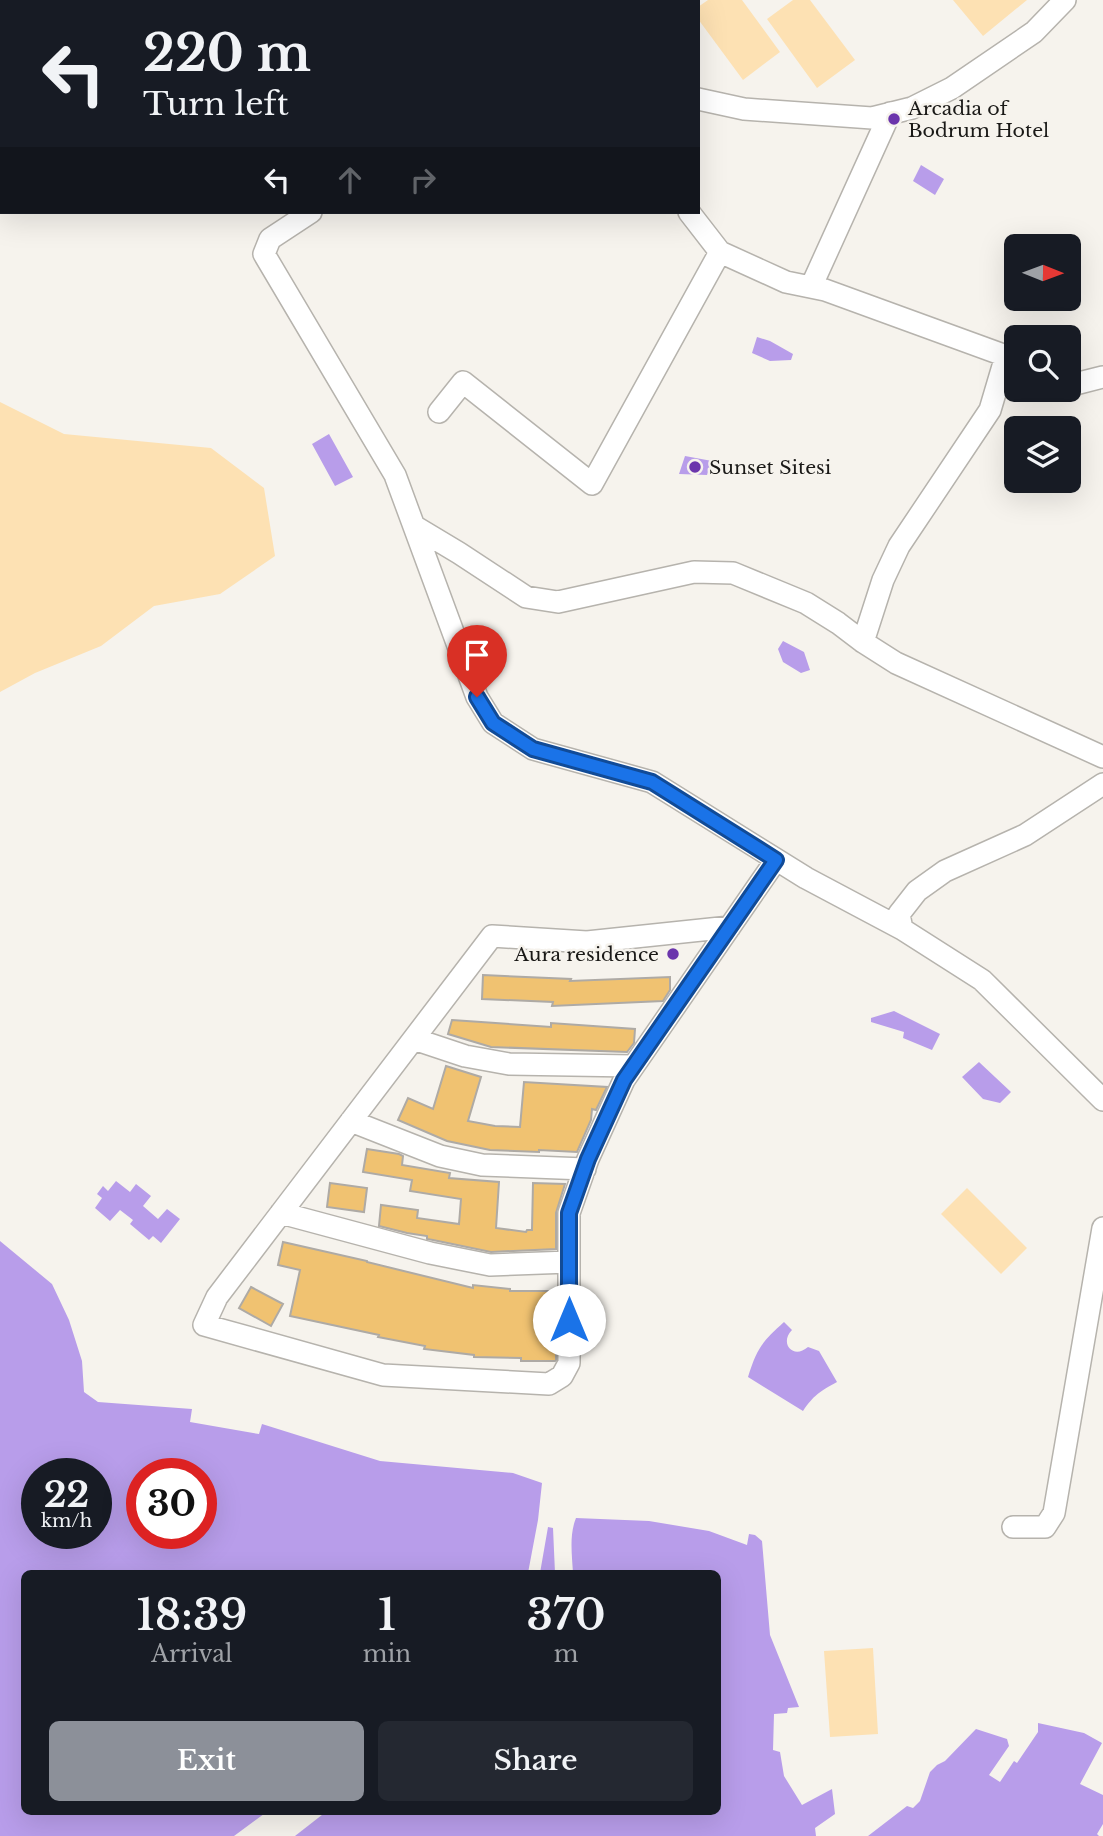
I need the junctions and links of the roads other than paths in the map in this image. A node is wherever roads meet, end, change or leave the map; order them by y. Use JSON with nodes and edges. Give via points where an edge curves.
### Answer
{"nodes":[{"id":1,"x":1065,"y":0,"type":"edge"},
{"id":2,"x":700,"y":99,"type":"edge"},
{"id":3,"x":890,"y":113,"type":"junction"},
{"id":4,"x":309,"y":214,"type":"edge"},
{"id":5,"x":691,"y":214,"type":"edge"},
{"id":6,"x":720,"y":252,"type":"junction"},
{"id":7,"x":810,"y":287,"type":"junction"},
{"id":8,"x":1004,"y":355,"type":"edge"},
{"id":9,"x":1004,"y":375,"type":"edge"},
{"id":10,"x":1103,"y":377,"type":"edge"},
{"id":11,"x":1081,"y":382,"type":"edge"},
{"id":12,"x":439,"y":412,"type":"dead end"},
{"id":13,"x":414,"y":526,"type":"junction"},
{"id":14,"x":863,"y":642,"type":"junction"},
{"id":15,"x":1103,"y":757,"type":"edge"},
{"id":16,"x":1103,"y":783,"type":"edge"},
{"id":17,"x":776,"y":860,"type":"junction"},
{"id":18,"x":730,"y":927,"type":"junction"},
{"id":19,"x":902,"y":929,"type":"junction"},
{"id":20,"x":414,"y":1039,"type":"junction"},
{"id":21,"x":633,"y":1066,"type":"junction"},
{"id":22,"x":1103,"y":1100,"type":"edge"},
{"id":23,"x":351,"y":1121,"type":"junction"},
{"id":24,"x":585,"y":1169,"type":"junction"},
{"id":25,"x":281,"y":1213,"type":"junction"},
{"id":26,"x":1103,"y":1228,"type":"edge"},
{"id":27,"x":569,"y":1262,"type":"junction"},
{"id":28,"x":1013,"y":1527,"type":"dead end"}],
"edges":[{"from":1,"to":3,"type":"street","via":[[1034,32],[952,88],[912,108]]},
{"from":2,"to":3,"type":"street","via":[[744,109],[872,118]]},
{"from":3,"to":7,"type":"street"},
{"from":4,"to":13,"type":"street","via":[[270,239],[264,254],[395,475]]},
{"from":5,"to":6,"type":"street"},
{"from":6,"to":7,"type":"street","via":[[786,282]]},
{"from":6,"to":12,"type":"street","via":[[592,484],[463,382]]},
{"from":7,"to":8,"type":"street"},
{"from":9,"to":14,"type":"street","via":[[990,410],[899,546]]},
{"from":10,"to":11,"type":"street"},
{"from":13,"to":14,"type":"street","via":[[526,597],[558,602],[694,572],[733,573],[806,603]]},
{"from":13,"to":17,"type":"street","via":[[477,697],[493,723],[533,749],[652,782]]},
{"from":14,"to":15,"type":"street","via":[[896,663]]},
{"from":16,"to":19,"type":"street","via":[[1025,835],[944,870],[917,891],[899,914]]},
{"from":17,"to":18,"type":"street"},
{"from":17,"to":19,"type":"street"},
{"from":18,"to":20,"type":"street","via":[[587,942],[492,936]]},
{"from":18,"to":21,"type":"street"},
{"from":19,"to":22,"type":"street","via":[[982,980]]},
{"from":20,"to":21,"type":"street","via":[[509,1064]]},
{"from":20,"to":23,"type":"street"},
{"from":21,"to":24,"type":"street"},
{"from":23,"to":24,"type":"street","via":[[440,1156],[482,1165]]},
{"from":23,"to":25,"type":"street"},
{"from":24,"to":27,"type":"street","via":[[569,1213]]},
{"from":25,"to":27,"type":"street","via":[[490,1265]]},
{"from":25,"to":27,"type":"street","via":[[217,1297],[204,1325],[383,1375],[549,1384],[562,1376],[569,1363]]},
{"from":26,"to":28,"type":"street","via":[[1054,1513],[1045,1527]]}]}
